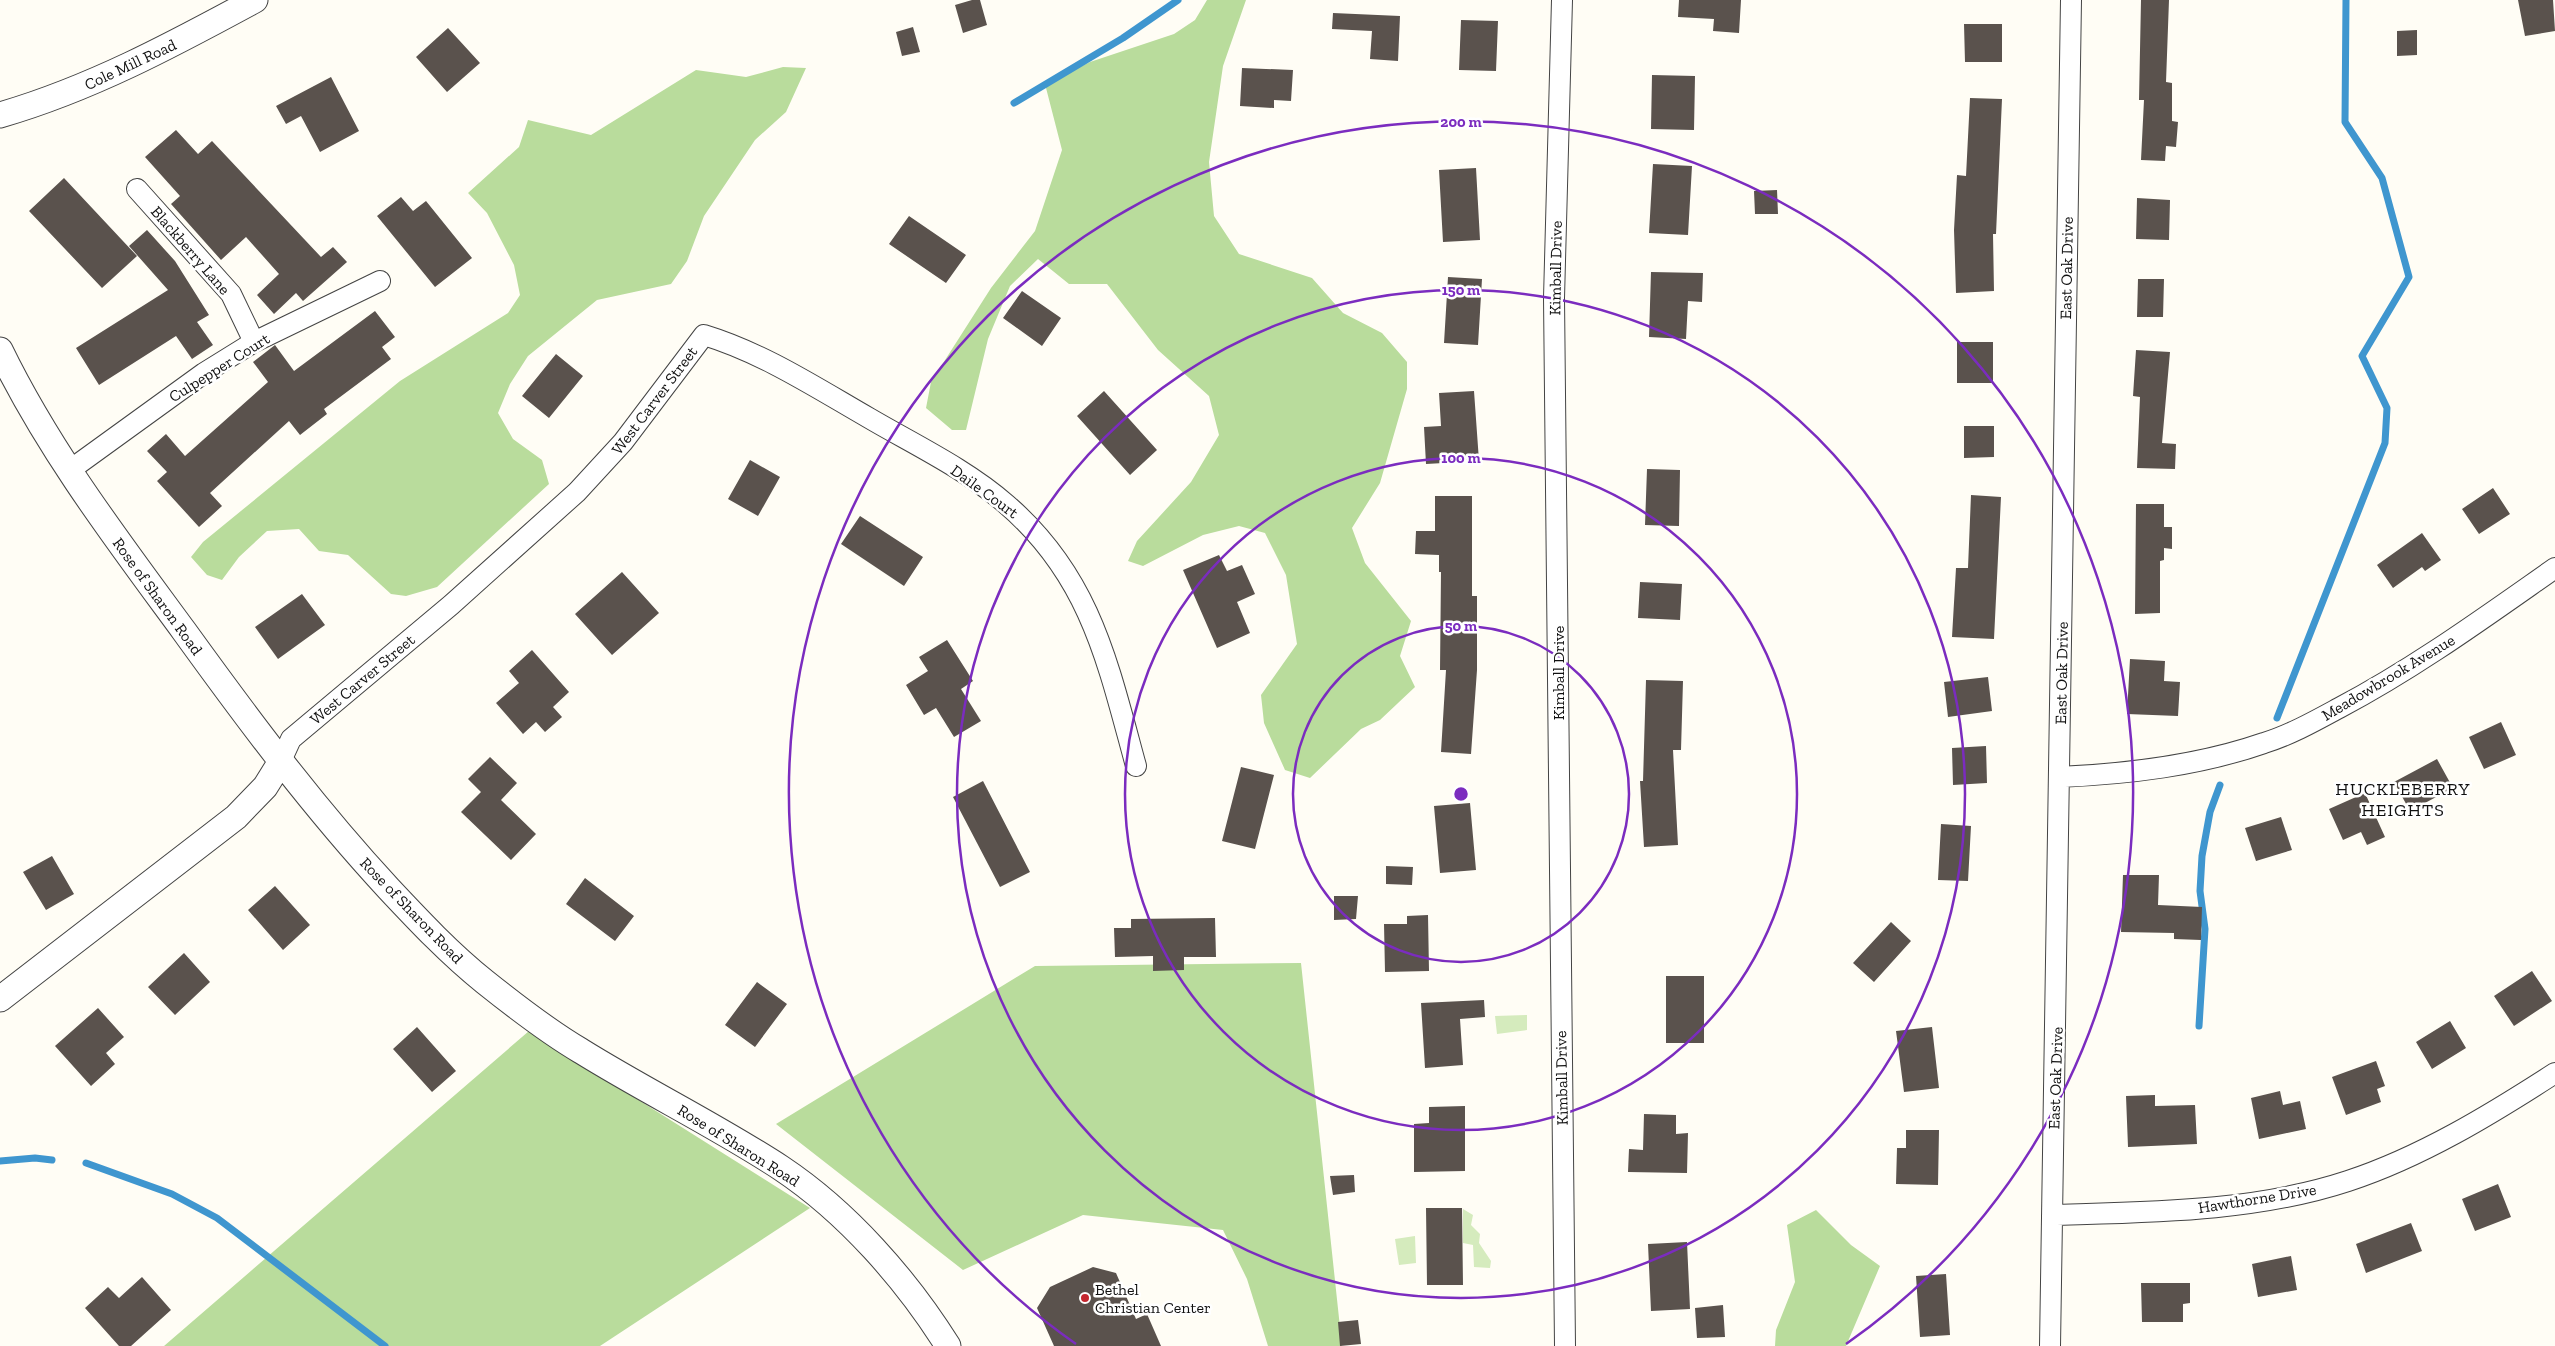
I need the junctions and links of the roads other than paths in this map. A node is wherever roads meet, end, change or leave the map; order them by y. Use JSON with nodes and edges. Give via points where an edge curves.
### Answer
{"nodes":[{"id":1,"x":254,"y":0,"type":"edge"},
{"id":2,"x":1562,"y":0,"type":"edge"},
{"id":3,"x":2071,"y":0,"type":"edge"},
{"id":4,"x":0,"y":115,"type":"edge"},
{"id":5,"x":137,"y":188,"type":"dead end"},
{"id":6,"x":380,"y":281,"type":"dead end"},
{"id":7,"x":704,"y":335,"type":"joint"},
{"id":8,"x":254,"y":342,"type":"junction"},
{"id":9,"x":0,"y":350,"type":"edge"},
{"id":10,"x":70,"y":470,"type":"junction"},
{"id":11,"x":2555,"y":568,"type":"edge"},
{"id":12,"x":280,"y":763,"type":"junction"},
{"id":13,"x":1136,"y":766,"type":"dead end"},
{"id":14,"x":2060,"y":777,"type":"junction"},
{"id":15,"x":0,"y":999,"type":"edge"},
{"id":16,"x":2555,"y":1074,"type":"edge"},
{"id":17,"x":2052,"y":1215,"type":"junction"},
{"id":18,"x":948,"y":1346,"type":"edge"},
{"id":19,"x":1565,"y":1346,"type":"edge"},
{"id":20,"x":2050,"y":1346,"type":"edge"}],
"edges":[{"from":1,"to":4,"type":"street","name":"Cole Mill Road","via":[[114,74]]},
{"from":2,"to":19,"type":"street","name":"Kimball Drive","via":[[1554,298]]},
{"from":3,"to":14,"type":"street","name":"East Oak Drive"},
{"from":5,"to":8,"type":"street","name":"Blackberry Lane","via":[[231,294]]},
{"from":6,"to":8,"type":"street","name":"Culpepper Court"},
{"from":7,"to":12,"type":"street","name":"West Carver Street","via":[[600,469],[451,605],[291,739]]},
{"from":7,"to":13,"type":"street","name":"Daile Court","via":[[738,345],[770,361],[940,459],[1005,503],[1030,526],[1071,580],[1088,609],[1109,665]]},
{"from":8,"to":10,"type":"street","name":"Culpepper Court","via":[[204,373]]},
{"from":9,"to":10,"type":"street","name":"Rose of Sharon Road","via":[[41,427]]},
{"from":10,"to":12,"type":"street","name":"Rose of Sharon Road"},
{"from":11,"to":14,"type":"street","name":"Meadowbrook Avenue","via":[[2376,688],[2265,743],[2185,764],[2110,775]]},
{"from":12,"to":15,"type":"street","name":"West Carver Street","via":[[265,787],[236,817]]},
{"from":12,"to":18,"type":"street","name":"Rose of Sharon Road","via":[[404,905],[481,979],[579,1050],[782,1169],[817,1195],[846,1219],[919,1303]]},
{"from":14,"to":17,"type":"street","name":"East Oak Drive"},
{"from":16,"to":17,"type":"street","name":"Hawthorne Drive","via":[[2448,1137],[2399,1161],[2348,1181],[2302,1194],[2127,1213]]},
{"from":17,"to":20,"type":"street","name":"East Oak Drive"}]}
